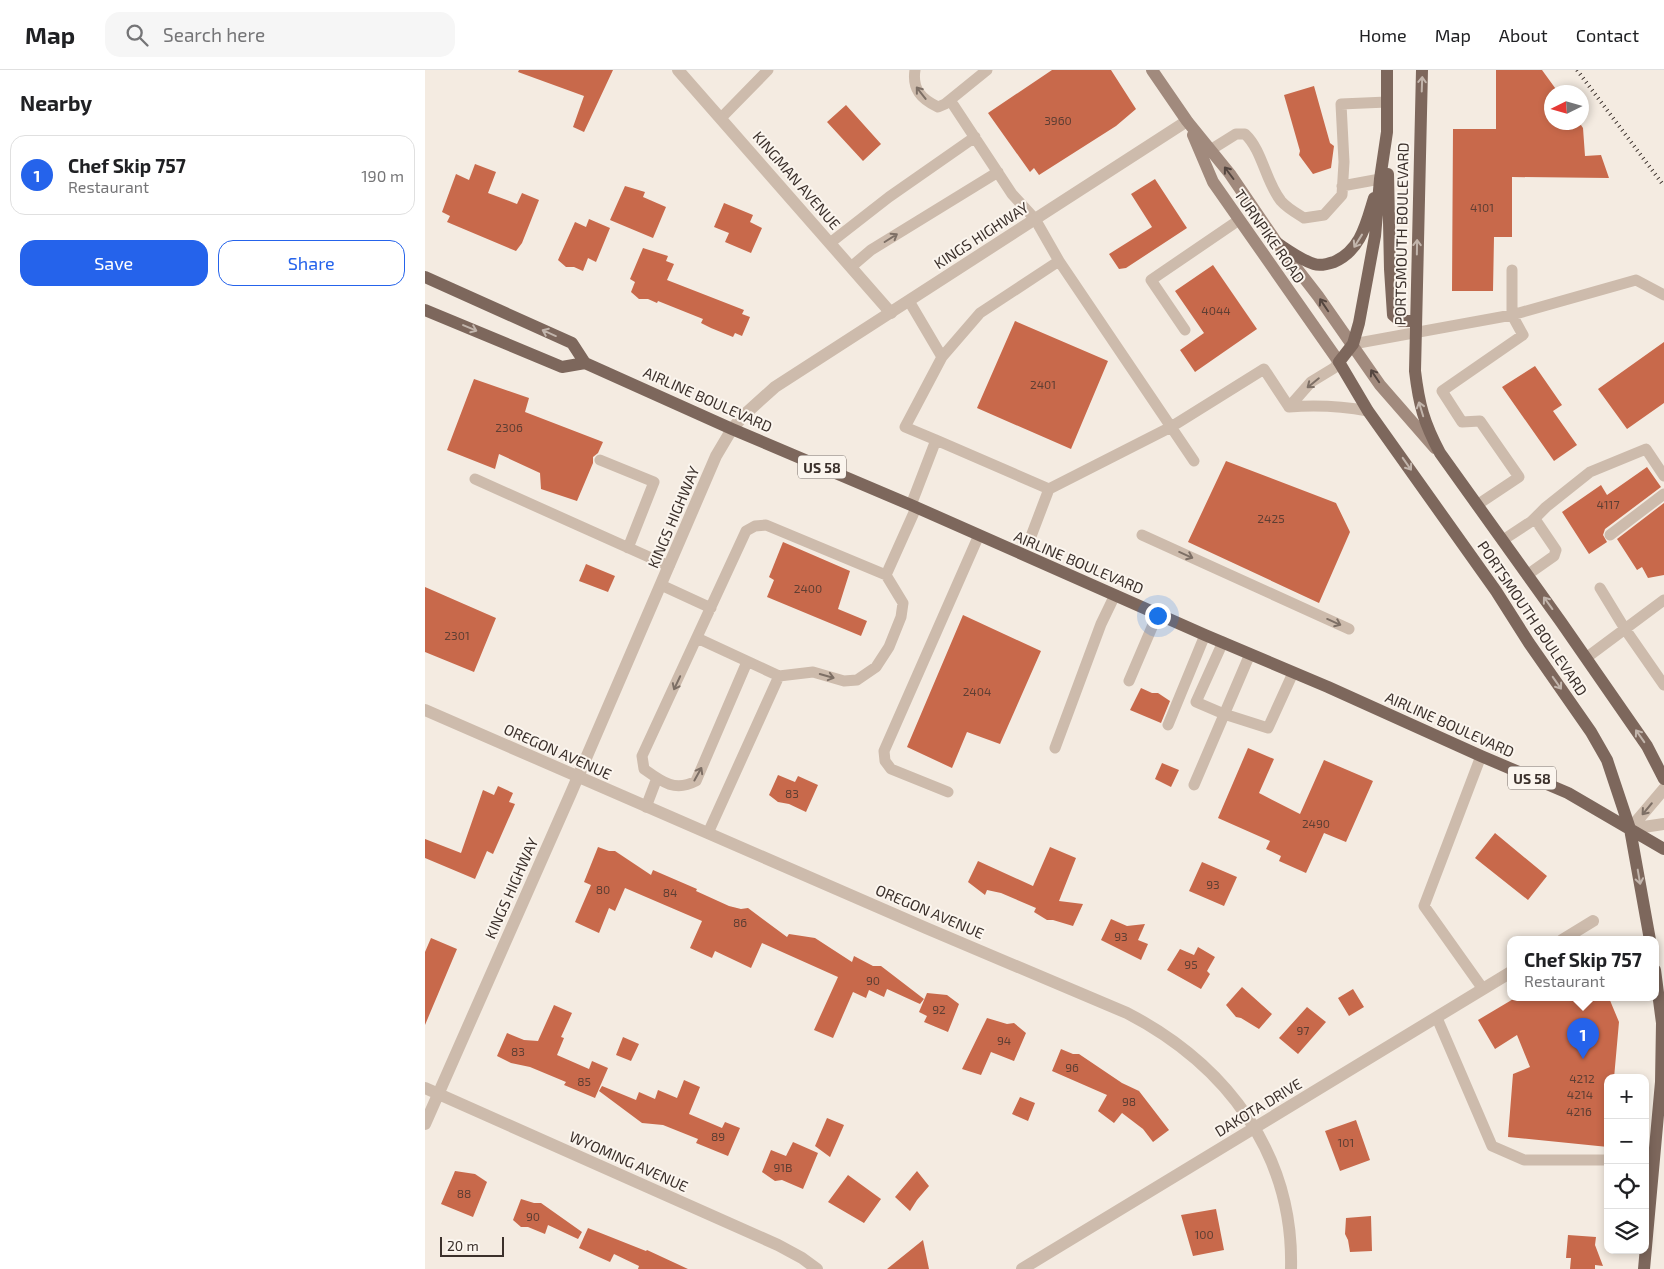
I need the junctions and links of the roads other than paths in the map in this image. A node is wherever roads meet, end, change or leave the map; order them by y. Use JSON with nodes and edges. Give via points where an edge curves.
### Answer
{"nodes":[{"id":1,"x":678,"y":70,"type":"edge"},
{"id":2,"x":768,"y":70,"type":"edge"},
{"id":3,"x":915,"y":70,"type":"edge"},
{"id":4,"x":987,"y":70,"type":"edge"},
{"id":5,"x":1387,"y":70,"type":"edge"},
{"id":6,"x":1422,"y":70,"type":"edge"},
{"id":7,"x":1158,"y":72,"type":"edge"},
{"id":8,"x":950,"y":100,"type":"junction"},
{"id":9,"x":1387,"y":102,"type":"junction"},
{"id":10,"x":721,"y":118,"type":"junction"},
{"id":11,"x":1187,"y":121,"type":"junction"},
{"id":12,"x":1387,"y":132,"type":"junction"},
{"id":13,"x":975,"y":137,"type":"junction"},
{"id":14,"x":1206,"y":153,"type":"junction"},
{"id":15,"x":998,"y":172,"type":"junction"},
{"id":16,"x":1380,"y":179,"type":"junction"},
{"id":17,"x":1343,"y":186,"type":"junction"},
{"id":18,"x":1035,"y":219,"type":"junction"},
{"id":19,"x":1239,"y":220,"type":"junction"},
{"id":20,"x":830,"y":243,"type":"junction"},
{"id":21,"x":1277,"y":243,"type":"junction"},
{"id":22,"x":1059,"y":261,"type":"junction"},
{"id":23,"x":851,"y":267,"type":"junction"},
{"id":24,"x":1513,"y":270,"type":"dead end"},
{"id":25,"x":425,"y":277,"type":"edge"},
{"id":26,"x":1664,"y":295,"type":"edge"},
{"id":27,"x":909,"y":301,"type":"junction"},
{"id":28,"x":425,"y":310,"type":"edge"},
{"id":29,"x":891,"y":313,"type":"junction"},
{"id":30,"x":1512,"y":315,"type":"junction"},
{"id":31,"x":1415,"y":327,"type":"junction"},
{"id":32,"x":1185,"y":330,"type":"dead end"},
{"id":33,"x":1353,"y":344,"type":"junction"},
{"id":34,"x":942,"y":357,"type":"junction"},
{"id":35,"x":1339,"y":362,"type":"junction"},
{"id":36,"x":585,"y":363,"type":"junction"},
{"id":37,"x":1289,"y":406,"type":"junction"},
{"id":38,"x":1368,"y":411,"type":"junction"},
{"id":39,"x":1171,"y":427,"type":"junction"},
{"id":40,"x":732,"y":429,"type":"junction"},
{"id":41,"x":936,"y":440,"type":"junction"},
{"id":42,"x":1440,"y":454,"type":"junction"},
{"id":43,"x":600,"y":460,"type":"dead end"},
{"id":44,"x":1194,"y":461,"type":"dead end"},
{"id":45,"x":1664,"y":476,"type":"edge"},
{"id":46,"x":475,"y":479,"type":"dead end"},
{"id":47,"x":1049,"y":489,"type":"junction"},
{"id":48,"x":1664,"y":494,"type":"edge"},
{"id":49,"x":1477,"y":505,"type":"junction"},
{"id":50,"x":914,"y":507,"type":"junction"},
{"id":51,"x":1532,"y":521,"type":"junction"},
{"id":52,"x":1142,"y":535,"type":"dead end"},
{"id":53,"x":1610,"y":535,"type":"dead end"},
{"id":54,"x":979,"y":536,"type":"junction"},
{"id":55,"x":1030,"y":539,"type":"dead end"},
{"id":56,"x":1503,"y":540,"type":"junction"},
{"id":57,"x":628,"y":548,"type":"junction"},
{"id":58,"x":669,"y":566,"type":"junction"},
{"id":59,"x":886,"y":575,"type":"junction"},
{"id":60,"x":1527,"y":575,"type":"junction"},
{"id":61,"x":661,"y":585,"type":"junction"},
{"id":62,"x":1599,"y":588,"type":"dead end"},
{"id":63,"x":1115,"y":595,"type":"junction"},
{"id":64,"x":1664,"y":600,"type":"edge"},
{"id":65,"x":711,"y":608,"type":"junction"},
{"id":66,"x":1158,"y":614,"type":"junction"},
{"id":67,"x":1349,"y":629,"type":"dead end"},
{"id":68,"x":1625,"y":629,"type":"junction"},
{"id":69,"x":1205,"y":635,"type":"junction"},
{"id":70,"x":697,"y":638,"type":"junction"},
{"id":71,"x":1223,"y":642,"type":"junction"},
{"id":72,"x":1250,"y":654,"type":"junction"},
{"id":73,"x":1586,"y":658,"type":"junction"},
{"id":74,"x":747,"y":662,"type":"junction"},
{"id":75,"x":1293,"y":672,"type":"junction"},
{"id":76,"x":779,"y":676,"type":"junction"},
{"id":77,"x":1129,"y":681,"type":"dead end"},
{"id":78,"x":1664,"y":685,"type":"edge"},
{"id":79,"x":425,"y":710,"type":"edge"},
{"id":80,"x":1224,"y":714,"type":"junction"},
{"id":81,"x":1169,"y":725,"type":"dead end"},
{"id":82,"x":1055,"y":748,"type":"dead end"},
{"id":83,"x":1481,"y":756,"type":"junction"},
{"id":84,"x":578,"y":777,"type":"junction"},
{"id":85,"x":657,"y":778,"type":"junction"},
{"id":86,"x":1664,"y":779,"type":"edge"},
{"id":87,"x":1194,"y":785,"type":"dead end"},
{"id":88,"x":1664,"y":788,"type":"edge"},
{"id":89,"x":948,"y":792,"type":"dead end"},
{"id":90,"x":646,"y":807,"type":"junction"},
{"id":91,"x":1664,"y":824,"type":"edge"},
{"id":92,"x":1630,"y":829,"type":"junction"},
{"id":93,"x":708,"y":834,"type":"junction"},
{"id":94,"x":1664,"y":849,"type":"edge"},
{"id":95,"x":1593,"y":921,"type":"dead end"},
{"id":96,"x":1569,"y":936,"type":"edge"},
{"id":97,"x":1649,"y":936,"type":"edge"},
{"id":98,"x":1507,"y":975,"type":"edge"},
{"id":99,"x":1483,"y":990,"type":"junction"},
{"id":100,"x":1659,"y":1000,"type":"edge"},
{"id":101,"x":1437,"y":1018,"type":"junction"},
{"id":102,"x":425,"y":1088,"type":"edge"},
{"id":103,"x":438,"y":1094,"type":"junction"},
{"id":104,"x":425,"y":1124,"type":"edge"},
{"id":105,"x":1256,"y":1128,"type":"junction"},
{"id":106,"x":1604,"y":1160,"type":"edge"},
{"id":107,"x":1650,"y":1160,"type":"edge"},
{"id":108,"x":817,"y":1269,"type":"edge"},
{"id":109,"x":1022,"y":1269,"type":"edge"},
{"id":110,"x":1291,"y":1269,"type":"edge"},
{"id":111,"x":1644,"y":1269,"type":"edge"}],
"edges":[{"from":1,"to":10,"type":"street","name":"KINGMAN AVENUE"},
{"from":2,"to":10,"type":"lane"},
{"from":8,"to":3,"type":"lane","one_way":true,"via":[[938,107],[929,102],[914,82]]},
{"from":4,"to":8,"type":"lane"},
{"from":5,"to":9,"type":"main road","name":"PORTSMOUTH BOULEVARD"},
{"from":31,"to":6,"type":"main road","name":"PORTSMOUTH BOULEVARD","one_way":true},
{"from":7,"to":11,"type":"main road","name":"TURNPIKE ROAD"},
{"from":8,"to":13,"type":"lane"},
{"from":9,"to":12,"type":"main road","name":"PORTSMOUTH BOULEVARD"},
{"from":9,"to":17,"type":"lane","via":[[1341,104]]},
{"from":10,"to":20,"type":"street","name":"KINGMAN AVENUE"},
{"from":11,"to":14,"type":"main road","name":"TURNPIKE ROAD"},
{"from":11,"to":18,"type":"street","name":"KINGS HIGHWAY"},
{"from":12,"to":16,"type":"main road","name":"PORTSMOUTH BOULEVARD"},
{"from":12,"to":31,"type":"main road","via":[[1393,315]]},
{"from":13,"to":15,"type":"lane"},
{"from":13,"to":20,"type":"lane"},
{"from":14,"to":17,"type":"lane","via":[[1236,134],[1245,134],[1252,141],[1281,201],[1304,218],[1324,215],[1342,195]]},
{"from":14,"to":19,"type":"main road","name":"TURNPIKE ROAD","via":[[1213,182]]},
{"from":21,"to":14,"type":"main road","name":"TURNPIKE ROAD","one_way":true,"via":[[1230,174]]},
{"from":15,"to":18,"type":"lane","via":[[1012,194]]},
{"from":23,"to":15,"type":"lane","one_way":true,"via":[[871,250]]},
{"from":16,"to":17,"type":"lane"},
{"from":16,"to":21,"type":"main road","one_way":true,"via":[[1362,236],[1355,247],[1341,258],[1317,265],[1304,261]]},
{"from":16,"to":33,"type":"main road","name":"PORTSMOUTH BOULEVARD","via":[[1375,236]]},
{"from":18,"to":22,"type":"lane"},
{"from":18,"to":27,"type":"street","name":"KINGS HIGHWAY"},
{"from":19,"to":32,"type":"lane","via":[[1151,280]]},
{"from":19,"to":35,"type":"main road","name":"TURNPIKE ROAD"},
{"from":20,"to":23,"type":"street","name":"KINGMAN AVENUE"},
{"from":33,"to":21,"type":"main road","name":"TURNPIKE ROAD","one_way":true},
{"from":22,"to":34,"type":"lane","via":[[980,313]]},
{"from":22,"to":39,"type":"lane"},
{"from":23,"to":29,"type":"street","name":"KINGMAN AVENUE"},
{"from":24,"to":30,"type":"lane"},
{"from":36,"to":25,"type":"main road","one_way":true,"via":[[572,343]]},
{"from":26,"to":30,"type":"lane","via":[[1636,280]]},
{"from":27,"to":29,"type":"street","name":"KINGS HIGHWAY"},
{"from":27,"to":34,"type":"lane"},
{"from":28,"to":36,"type":"main road","one_way":true,"via":[[562,367]]},
{"from":29,"to":40,"type":"street","name":"KINGS HIGHWAY","via":[[775,387]]},
{"from":30,"to":31,"type":"lane"},
{"from":30,"to":49,"type":"lane","via":[[1523,335],[1442,392],[1462,422],[1480,421],[1519,477]]},
{"from":31,"to":33,"type":"lane"},
{"from":42,"to":31,"type":"main road","name":"PORTSMOUTH BOULEVARD","one_way":true,"via":[[1418,400]]},
{"from":33,"to":35,"type":"main road","name":"PORTSMOUTH BOULEVARD"},
{"from":42,"to":33,"type":"main road","name":"PORTSMOUTH BOULEVARD","one_way":true,"via":[[1380,385]]},
{"from":34,"to":41,"type":"lane","via":[[905,426]]},
{"from":35,"to":37,"type":"lane","one_way":true,"via":[[1311,382]]},
{"from":35,"to":38,"type":"main road","name":"PORTSMOUTH BOULEVARD"},
{"from":36,"to":40,"type":"main road","name":"AIRLINE BOULEVARD","number":"US 58"},
{"from":37,"to":38,"type":"lane","via":[[1335,406]]},
{"from":37,"to":39,"type":"lane","via":[[1264,369]]},
{"from":38,"to":92,"type":"main road","name":"PORTSMOUTH BOULEVARD","one_way":true,"via":[[1591,732],[1607,760]]},
{"from":39,"to":44,"type":"lane"},
{"from":39,"to":47,"type":"lane"},
{"from":40,"to":50,"type":"main road","name":"AIRLINE BOULEVARD","number":"US 58"},
{"from":40,"to":58,"type":"street","name":"KINGS HIGHWAY","via":[[716,456]]},
{"from":41,"to":47,"type":"lane"},
{"from":41,"to":50,"type":"lane"},
{"from":42,"to":49,"type":"main road","name":"PORTSMOUTH BOULEVARD"},
{"from":43,"to":57,"type":"lane","via":[[654,482]]},
{"from":45,"to":51,"type":"lane","via":[[1646,449],[1590,472]]},
{"from":46,"to":57,"type":"lane"},
{"from":47,"to":55,"type":"lane"},
{"from":48,"to":53,"type":"lane"},
{"from":49,"to":56,"type":"main road","name":"PORTSMOUTH BOULEVARD"},
{"from":50,"to":54,"type":"main road","name":"AIRLINE BOULEVARD","number":"US 58"},
{"from":50,"to":59,"type":"lane"},
{"from":51,"to":56,"type":"lane"},
{"from":51,"to":60,"type":"lane","via":[[1537,522],[1556,550],[1555,556]]},
{"from":52,"to":67,"type":"lane","one_way":true},
{"from":54,"to":63,"type":"main road","name":"AIRLINE BOULEVARD","number":"US 58"},
{"from":54,"to":89,"type":"lane","via":[[884,751],[885,761],[891,769]]},
{"from":56,"to":60,"type":"main road","name":"PORTSMOUTH BOULEVARD"},
{"from":57,"to":58,"type":"lane"},
{"from":58,"to":61,"type":"street","name":"KINGS HIGHWAY"},
{"from":59,"to":65,"type":"lane","via":[[766,525],[755,526],[746,532]]},
{"from":76,"to":59,"type":"lane","one_way":true,"via":[[813,672],[844,681],[857,680],[875,667],[889,648],[901,618],[903,603]]},
{"from":73,"to":60,"type":"main road","name":"PORTSMOUTH BOULEVARD","one_way":true},
{"from":61,"to":65,"type":"lane"},
{"from":61,"to":84,"type":"street","name":"KINGS HIGHWAY"},
{"from":62,"to":68,"type":"lane"},
{"from":63,"to":66,"type":"main road","name":"AIRLINE BOULEVARD","number":"US 58"},
{"from":63,"to":82,"type":"lane"},
{"from":64,"to":68,"type":"lane"},
{"from":65,"to":70,"type":"lane"},
{"from":66,"to":69,"type":"main road","name":"AIRLINE BOULEVARD","number":"US 58"},
{"from":66,"to":77,"type":"lane"},
{"from":68,"to":73,"type":"lane"},
{"from":68,"to":78,"type":"lane"},
{"from":69,"to":71,"type":"main road","name":"AIRLINE BOULEVARD","number":"US 58"},
{"from":69,"to":81,"type":"lane"},
{"from":70,"to":74,"type":"lane"},
{"from":70,"to":85,"type":"lane","one_way":true,"via":[[642,756],[644,769]]},
{"from":71,"to":72,"type":"main road","name":"AIRLINE BOULEVARD","number":"US 58"},
{"from":71,"to":80,"type":"lane","via":[[1196,702]]},
{"from":72,"to":75,"type":"main road","name":"AIRLINE BOULEVARD","number":"US 58"},
{"from":72,"to":80,"type":"lane"},
{"from":86,"to":73,"type":"main road","name":"PORTSMOUTH BOULEVARD","one_way":true,"via":[[1647,746]]},
{"from":74,"to":76,"type":"lane"},
{"from":85,"to":74,"type":"lane","one_way":true,"via":[[670,785],[687,785],[696,781]]},
{"from":75,"to":80,"type":"lane","via":[[1268,728]]},
{"from":75,"to":83,"type":"main road","name":"AIRLINE BOULEVARD","number":"US 58"},
{"from":76,"to":93,"type":"lane"},
{"from":79,"to":84,"type":"street","name":"OREGON AVENUE"},
{"from":80,"to":87,"type":"lane"},
{"from":83,"to":92,"type":"main road","name":"AIRLINE BOULEVARD","number":"US 58","via":[[1568,793]]},
{"from":83,"to":99,"type":"lane","via":[[1424,906]]},
{"from":84,"to":90,"type":"street","name":"OREGON AVENUE"},
{"from":84,"to":103,"type":"street","name":"KINGS HIGHWAY"},
{"from":85,"to":90,"type":"lane"},
{"from":88,"to":92,"type":"street","one_way":true},
{"from":90,"to":93,"type":"street","name":"OREGON AVENUE"},
{"from":91,"to":92,"type":"street"},
{"from":92,"to":94,"type":"main road","name":"AIRLINE BOULEVARD","number":"US 58"},
{"from":92,"to":97,"type":"main road","name":"PORTSMOUTH BOULEVARD","one_way":true},
{"from":93,"to":105,"type":"street","name":"OREGON AVENUE","via":[[1149,1024],[1212,1073]]},
{"from":95,"to":96,"type":"street"},
{"from":98,"to":99,"type":"street","name":"DAKOTA DRIVE"},
{"from":99,"to":101,"type":"street","name":"DAKOTA DRIVE"},
{"from":100,"to":107,"type":"main road","via":[[1661,1082]]},
{"from":101,"to":105,"type":"street","name":"DAKOTA DRIVE"},
{"from":101,"to":106,"type":"lane","via":[[1492,1146],[1524,1160]]},
{"from":102,"to":103,"type":"street","name":"WYOMING AVENUE"},
{"from":103,"to":104,"type":"street","name":"KINGS HIGHWAY"},
{"from":103,"to":108,"type":"street","name":"WYOMING AVENUE","via":[[778,1244]]},
{"from":105,"to":109,"type":"street","name":"DAKOTA DRIVE"},
{"from":105,"to":110,"type":"street","name":"OREGON AVENUE","via":[[1281,1187],[1289,1222]]},
{"from":107,"to":111,"type":"main road"}]}
